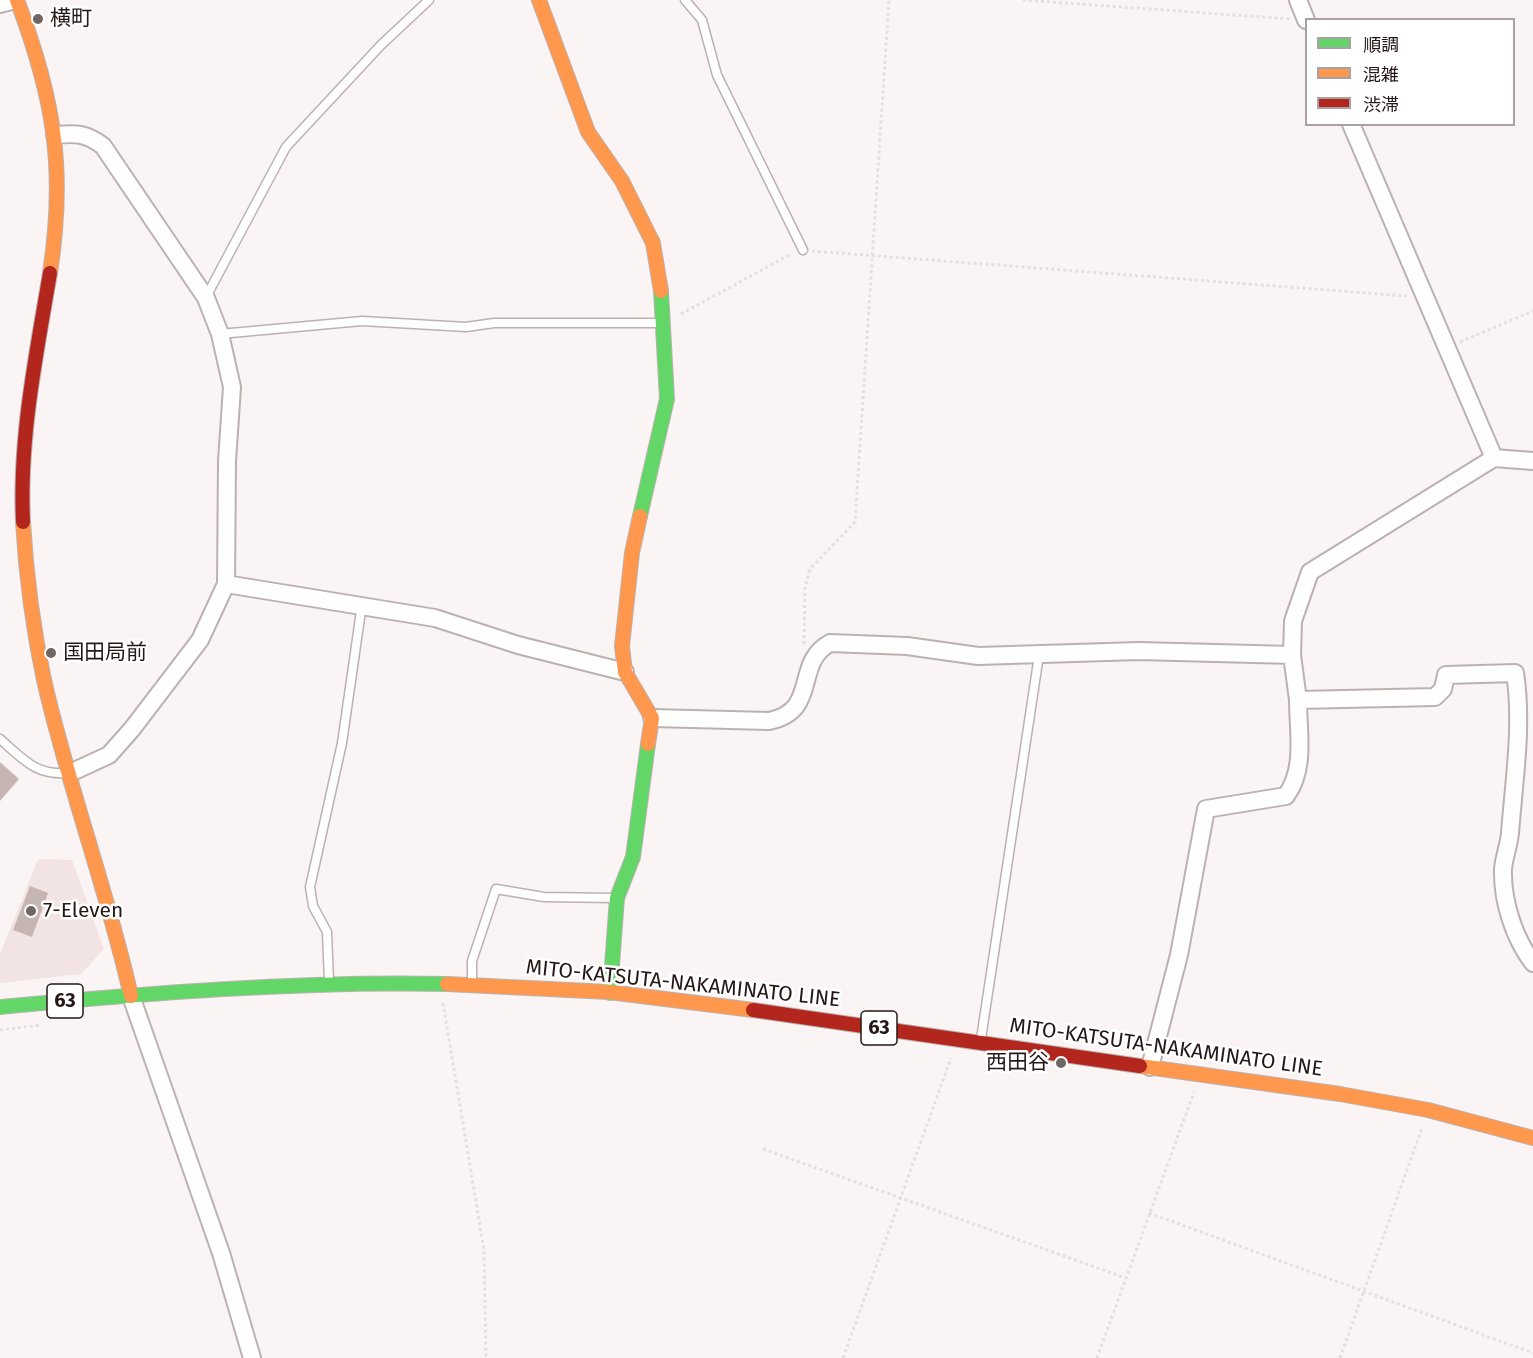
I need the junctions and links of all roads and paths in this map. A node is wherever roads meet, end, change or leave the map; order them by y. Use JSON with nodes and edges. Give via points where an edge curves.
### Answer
{"nodes":[{"id":1,"x":16,"y":0,"type":"edge"},
{"id":2,"x":429,"y":0,"type":"edge"},
{"id":3,"x":539,"y":0,"type":"edge"},
{"id":4,"x":686,"y":0,"type":"edge"},
{"id":5,"x":889,"y":0,"type":"edge"},
{"id":6,"x":1023,"y":0,"type":"edge"},
{"id":7,"x":1298,"y":0,"type":"edge"},
{"id":8,"x":0,"y":4,"type":"edge"},
{"id":9,"x":1305,"y":18,"type":"edge"},
{"id":10,"x":1305,"y":20,"type":"edge"},
{"id":11,"x":1352,"y":126,"type":"edge"},
{"id":12,"x":55,"y":135,"type":"junction"},
{"id":13,"x":803,"y":250,"type":"junction"},
{"id":14,"x":872,"y":258,"type":"junction"},
{"id":15,"x":1424,"y":293,"type":"junction"},
{"id":16,"x":206,"y":298,"type":"junction"},
{"id":17,"x":1533,"y":311,"type":"edge"},
{"id":18,"x":664,"y":323,"type":"junction"},
{"id":19,"x":220,"y":334,"type":"junction"},
{"id":20,"x":1447,"y":347,"type":"junction"},
{"id":21,"x":1494,"y":458,"type":"junction"},
{"id":22,"x":1533,"y":460,"type":"edge"},
{"id":23,"x":226,"y":584,"type":"junction"},
{"id":24,"x":362,"y":604,"type":"junction"},
{"id":25,"x":1039,"y":655,"type":"junction"},
{"id":26,"x":1292,"y":655,"type":"junction"},
{"id":27,"x":812,"y":658,"type":"junction"},
{"id":28,"x":625,"y":672,"type":"junction"},
{"id":29,"x":1526,"y":698,"type":"edge"},
{"id":30,"x":1298,"y":700,"type":"junction"},
{"id":31,"x":652,"y":718,"type":"junction"},
{"id":32,"x":0,"y":739,"type":"edge"},
{"id":33,"x":70,"y":773,"type":"junction"},
{"id":34,"x":617,"y":898,"type":"junction"},
{"id":35,"x":1533,"y":963,"type":"edge"},
{"id":36,"x":439,"y":983,"type":"junction"},
{"id":37,"x":328,"y":984,"type":"junction"},
{"id":38,"x":472,"y":984,"type":"junction"},
{"id":39,"x":610,"y":993,"type":"junction"},
{"id":40,"x":130,"y":996,"type":"junction"},
{"id":41,"x":0,"y":1007,"type":"edge"},
{"id":42,"x":958,"y":1040,"type":"junction"},
{"id":43,"x":981,"y":1042,"type":"junction"},
{"id":44,"x":1150,"y":1067,"type":"junction"},
{"id":45,"x":1201,"y":1074,"type":"junction"},
{"id":46,"x":1428,"y":1110,"type":"junction"},
{"id":47,"x":1533,"y":1138,"type":"edge"},
{"id":48,"x":763,"y":1149,"type":"dead end"},
{"id":49,"x":900,"y":1200,"type":"junction"},
{"id":50,"x":1149,"y":1213,"type":"junction"},
{"id":51,"x":1126,"y":1278,"type":"junction"},
{"id":52,"x":1364,"y":1291,"type":"junction"},
{"id":53,"x":1533,"y":1353,"type":"edge"},
{"id":54,"x":252,"y":1358,"type":"edge"},
{"id":55,"x":486,"y":1358,"type":"edge"},
{"id":56,"x":843,"y":1358,"type":"edge"},
{"id":57,"x":1097,"y":1358,"type":"edge"},
{"id":58,"x":1340,"y":1358,"type":"edge"}],
"edges":[{"from":1,"to":8,"type":"street"},
{"from":1,"to":12,"type":"main road","via":[[38,54]]},
{"from":2,"to":16,"type":"lane","via":[[381,45],[286,147]]},
{"from":3,"to":18,"type":"main road","via":[[588,132],[640,213],[653,243]]},
{"from":4,"to":13,"type":"lane","via":[[702,20],[717,75]]},
{"from":5,"to":14,"type":"path"},
{"from":6,"to":10,"type":"path"},
{"from":7,"to":9,"type":"street"},
{"from":11,"to":15,"type":"street"},
{"from":12,"to":16,"type":"street","via":[[79,132],[103,146]]},
{"from":12,"to":33,"type":"main road","via":[[58,213],[26,425],[24,530],[38,645]]},
{"from":13,"to":14,"type":"path"},
{"from":13,"to":18,"type":"path","via":[[787,255]]},
{"from":14,"to":15,"type":"path","via":[[1407,296]]},
{"from":14,"to":27,"type":"path","via":[[855,522],[810,569],[805,587],[803,641]]},
{"from":15,"to":20,"type":"street"},
{"from":16,"to":19,"type":"street"},
{"from":17,"to":20,"type":"path"},
{"from":18,"to":19,"type":"lane","via":[[494,323],[466,327],[362,321]]},
{"from":18,"to":28,"type":"main road","via":[[667,399],[632,553],[622,646]]},
{"from":19,"to":23,"type":"street","via":[[232,387],[226,461]]},
{"from":20,"to":21,"type":"street"},
{"from":21,"to":22,"type":"street"},
{"from":21,"to":26,"type":"street","via":[[1310,572],[1293,621]]},
{"from":23,"to":24,"type":"street"},
{"from":23,"to":33,"type":"street","via":[[200,640],[132,729],[109,755]]},
{"from":24,"to":28,"type":"street","via":[[435,618],[518,645]]},
{"from":24,"to":37,"type":"lane","via":[[342,743],[310,887],[313,906],[327,932]]},
{"from":25,"to":26,"type":"street","via":[[1139,651]]},
{"from":25,"to":27,"type":"street","via":[[978,656],[907,646],[830,643],[819,648]]},
{"from":25,"to":43,"type":"lane"},
{"from":26,"to":30,"type":"street"},
{"from":27,"to":31,"type":"street","via":[[802,698],[784,718]]},
{"from":28,"to":31,"type":"main road"},
{"from":29,"to":30,"type":"street","via":[[1515,673],[1446,675],[1443,689],[1436,697]]},
{"from":29,"to":35,"type":"street","via":[[1510,840],[1503,867],[1505,896],[1521,947]]},
{"from":30,"to":44,"type":"street","via":[[1299,770],[1286,796],[1206,809],[1179,955]]},
{"from":31,"to":34,"type":"main road","via":[[633,856]]},
{"from":32,"to":33,"type":"lane","via":[[36,770],[51,775]]},
{"from":33,"to":40,"type":"main road","via":[[122,950]]},
{"from":34,"to":38,"type":"lane","via":[[544,897],[496,889],[472,961]]},
{"from":34,"to":39,"type":"main road"},
{"from":36,"to":37,"type":"main road","name":"MITO-KATSUTA-NAKAMINATO LINE","number":"63"},
{"from":36,"to":38,"type":"main road","name":"MITO-KATSUTA-NAKAMINATO LINE","number":"63"},
{"from":36,"to":55,"type":"path","via":[[484,1250]]},
{"from":37,"to":40,"type":"main road","name":"MITO-KATSUTA-NAKAMINATO LINE","number":"63"},
{"from":38,"to":39,"type":"main road","name":"MITO-KATSUTA-NAKAMINATO LINE","number":"63"},
{"from":39,"to":42,"type":"main road","name":"MITO-KATSUTA-NAKAMINATO LINE","number":"63"},
{"from":40,"to":41,"type":"main road","name":"MITO-KATSUTA-NAKAMINATO LINE","number":"63"},
{"from":40,"to":54,"type":"street","via":[[221,1253]]},
{"from":42,"to":43,"type":"main road","name":"MITO-KATSUTA-NAKAMINATO LINE","number":"63"},
{"from":42,"to":49,"type":"path"},
{"from":43,"to":44,"type":"main road","name":"MITO-KATSUTA-NAKAMINATO LINE","number":"63"},
{"from":44,"to":45,"type":"main road","name":"MITO-KATSUTA-NAKAMINATO LINE","number":"63"},
{"from":45,"to":46,"type":"main road","name":"MITO-KATSUTA-NAKAMINATO LINE","number":"63"},
{"from":45,"to":50,"type":"path"},
{"from":46,"to":47,"type":"main road","name":"MITO-KATSUTA-NAKAMINATO LINE","number":"63"},
{"from":46,"to":52,"type":"path"},
{"from":48,"to":49,"type":"path"},
{"from":49,"to":51,"type":"path"},
{"from":49,"to":56,"type":"path"},
{"from":50,"to":51,"type":"path"},
{"from":50,"to":52,"type":"path"},
{"from":51,"to":57,"type":"path"},
{"from":52,"to":53,"type":"path"},
{"from":52,"to":58,"type":"path"}]}
